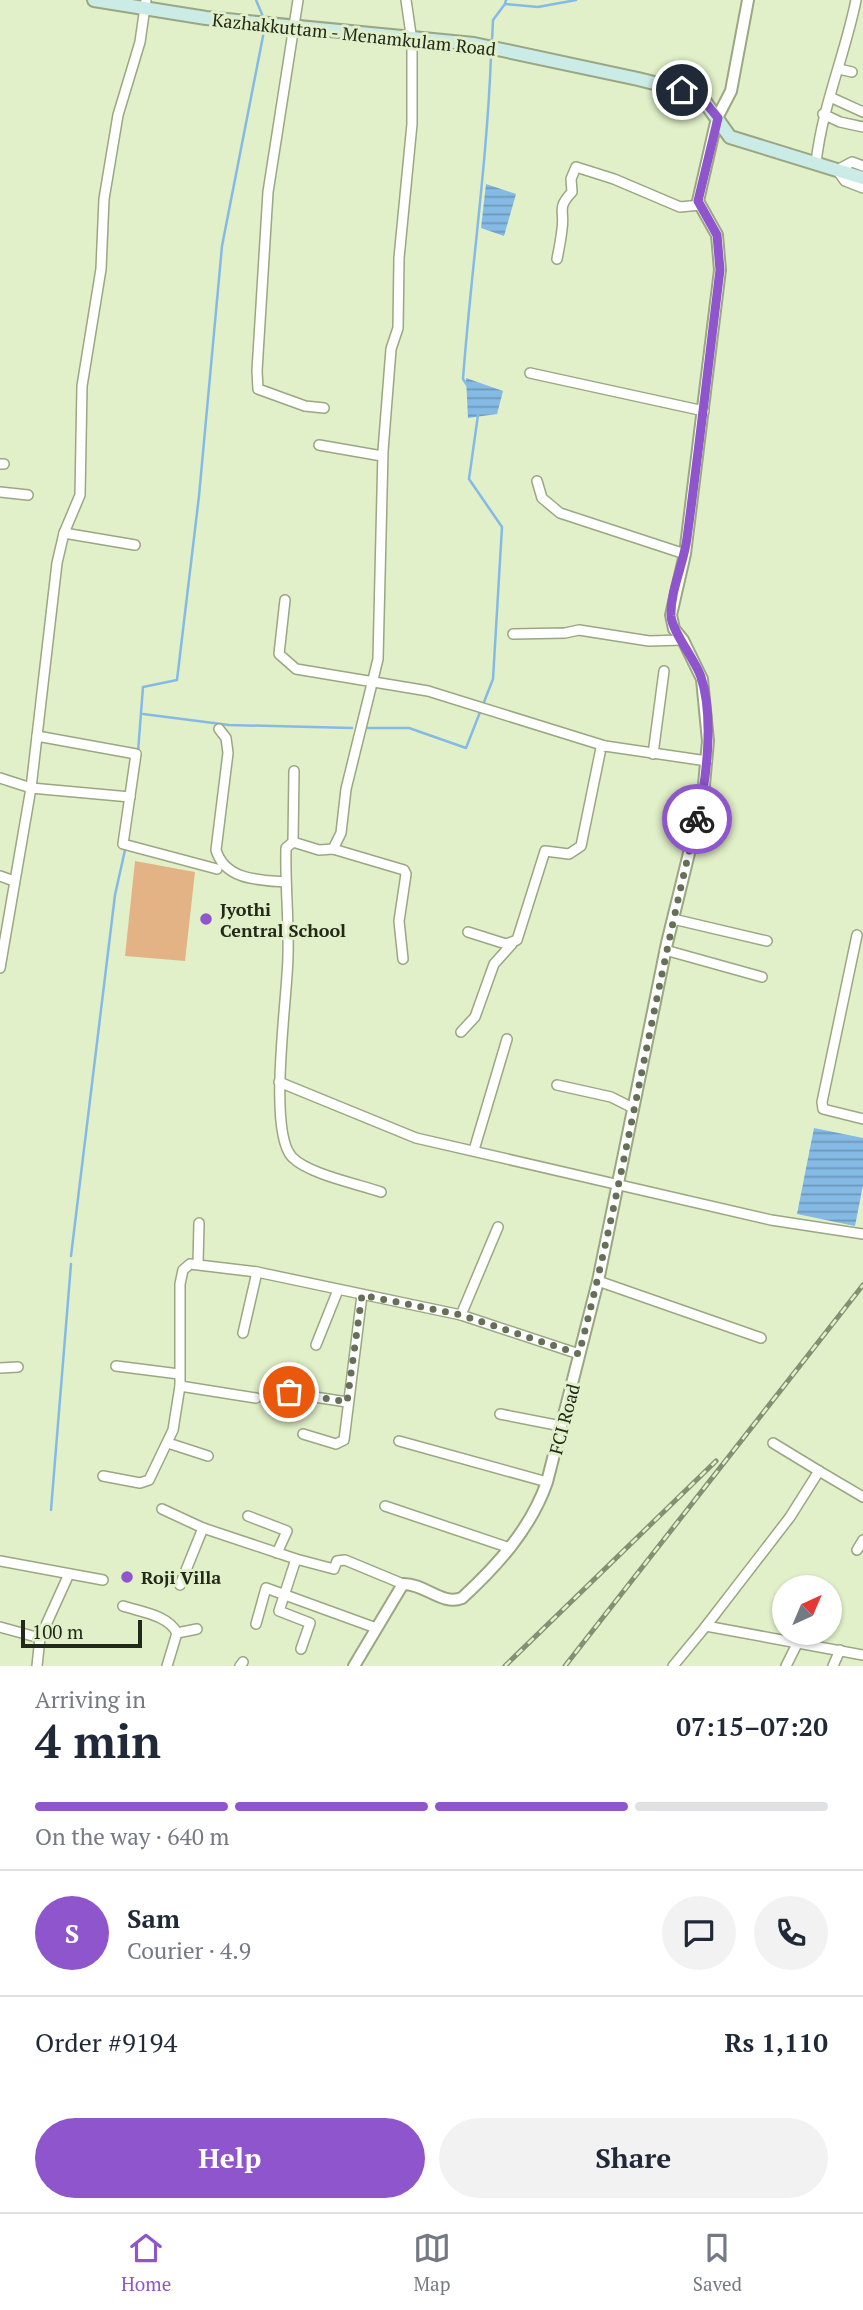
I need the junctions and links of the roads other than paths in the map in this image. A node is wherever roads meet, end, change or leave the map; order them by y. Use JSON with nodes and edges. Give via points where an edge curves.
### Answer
{"nodes":[{"id":1,"x":94,"y":0,"type":"edge"},
{"id":2,"x":298,"y":0,"type":"edge"},
{"id":3,"x":406,"y":0,"type":"edge"},
{"id":4,"x":748,"y":0,"type":"edge"},
{"id":5,"x":856,"y":0,"type":"edge"},
{"id":6,"x":146,"y":4,"type":"edge"},
{"id":7,"x":293,"y":26,"type":"junction"},
{"id":8,"x":412,"y":41,"type":"junction"},
{"id":9,"x":839,"y":69,"type":"junction"},
{"id":10,"x":852,"y":72,"type":"dead end"},
{"id":11,"x":830,"y":97,"type":"junction"},
{"id":12,"x":863,"y":112,"type":"edge"},
{"id":13,"x":823,"y":114,"type":"junction"},
{"id":14,"x":718,"y":118,"type":"junction"},
{"id":15,"x":863,"y":127,"type":"edge"},
{"id":16,"x":816,"y":163,"type":"junction"},
{"id":17,"x":863,"y":166,"type":"edge"},
{"id":18,"x":837,"y":170,"type":"junction"},
{"id":19,"x":863,"y":178,"type":"edge"},
{"id":20,"x":863,"y":188,"type":"edge"},
{"id":21,"x":700,"y":205,"type":"junction"},
{"id":22,"x":557,"y":258,"type":"dead end"},
{"id":23,"x":530,"y":373,"type":"dead end"},
{"id":24,"x":324,"y":408,"type":"dead end"},
{"id":25,"x":704,"y":411,"type":"junction"},
{"id":26,"x":319,"y":445,"type":"dead end"},
{"id":27,"x":382,"y":456,"type":"junction"},
{"id":28,"x":537,"y":481,"type":"dead end"},
{"id":29,"x":0,"y":492,"type":"edge"},
{"id":30,"x":28,"y":495,"type":"dead end"},
{"id":31,"x":64,"y":533,"type":"junction"},
{"id":32,"x":135,"y":545,"type":"dead end"},
{"id":33,"x":685,"y":554,"type":"junction"},
{"id":34,"x":285,"y":600,"type":"dead end"},
{"id":35,"x":513,"y":634,"type":"dead end"},
{"id":36,"x":684,"y":640,"type":"junction"},
{"id":37,"x":664,"y":671,"type":"dead end"},
{"id":38,"x":375,"y":680,"type":"junction"},
{"id":39,"x":219,"y":729,"type":"dead end"},
{"id":40,"x":37,"y":736,"type":"junction"},
{"id":41,"x":605,"y":746,"type":"junction"},
{"id":42,"x":653,"y":754,"type":"junction"},
{"id":43,"x":707,"y":761,"type":"junction"},
{"id":44,"x":294,"y":771,"type":"dead end"},
{"id":45,"x":0,"y":778,"type":"edge"},
{"id":46,"x":31,"y":788,"type":"junction"},
{"id":47,"x":130,"y":797,"type":"junction"},
{"id":48,"x":694,"y":833,"type":"junction"},
{"id":49,"x":717,"y":840,"type":"dead end"},
{"id":50,"x":293,"y":842,"type":"junction"},
{"id":51,"x":333,"y":849,"type":"junction"},
{"id":52,"x":217,"y":869,"type":"dead end"},
{"id":53,"x":0,"y":876,"type":"edge"},
{"id":54,"x":14,"y":881,"type":"junction"},
{"id":55,"x":285,"y":882,"type":"junction"},
{"id":56,"x":673,"y":919,"type":"junction"},
{"id":57,"x":468,"y":932,"type":"dead end"},
{"id":58,"x":857,"y":935,"type":"dead end"},
{"id":59,"x":767,"y":941,"type":"dead end"},
{"id":60,"x":512,"y":944,"type":"junction"},
{"id":61,"x":665,"y":950,"type":"junction"},
{"id":62,"x":1,"y":953,"type":"edge"},
{"id":63,"x":403,"y":959,"type":"dead end"},
{"id":64,"x":0,"y":968,"type":"edge"},
{"id":65,"x":761,"y":977,"type":"dead end"},
{"id":66,"x":461,"y":1032,"type":"dead end"},
{"id":67,"x":507,"y":1039,"type":"dead end"},
{"id":68,"x":279,"y":1082,"type":"junction"},
{"id":69,"x":557,"y":1085,"type":"dead end"},
{"id":70,"x":633,"y":1108,"type":"junction"},
{"id":71,"x":863,"y":1119,"type":"edge"},
{"id":72,"x":474,"y":1150,"type":"junction"},
{"id":73,"x":617,"y":1186,"type":"junction"},
{"id":74,"x":381,"y":1192,"type":"dead end"},
{"id":75,"x":200,"y":1223,"type":"dead end"},
{"id":76,"x":498,"y":1227,"type":"dead end"},
{"id":77,"x":863,"y":1234,"type":"edge"},
{"id":78,"x":198,"y":1262,"type":"junction"},
{"id":79,"x":257,"y":1272,"type":"junction"},
{"id":80,"x":598,"y":1281,"type":"junction"},
{"id":81,"x":338,"y":1290,"type":"junction"},
{"id":82,"x":362,"y":1295,"type":"junction"},
{"id":83,"x":461,"y":1315,"type":"junction"},
{"id":84,"x":243,"y":1333,"type":"dead end"},
{"id":85,"x":761,"y":1338,"type":"dead end"},
{"id":86,"x":316,"y":1345,"type":"dead end"},
{"id":87,"x":579,"y":1354,"type":"junction"},
{"id":88,"x":116,"y":1366,"type":"dead end"},
{"id":89,"x":18,"y":1367,"type":"dead end"},
{"id":90,"x":0,"y":1368,"type":"edge"},
{"id":91,"x":179,"y":1374,"type":"junction"},
{"id":92,"x":180,"y":1386,"type":"junction"},
{"id":93,"x":289,"y":1392,"type":"dead end"},
{"id":94,"x":256,"y":1398,"type":"dead end"},
{"id":95,"x":347,"y":1402,"type":"junction"},
{"id":96,"x":500,"y":1414,"type":"dead end"},
{"id":97,"x":561,"y":1426,"type":"junction"},
{"id":98,"x":303,"y":1434,"type":"dead end"},
{"id":99,"x":399,"y":1441,"type":"dead end"},
{"id":100,"x":168,"y":1443,"type":"junction"},
{"id":101,"x":773,"y":1443,"type":"dead end"},
{"id":102,"x":208,"y":1456,"type":"dead end"},
{"id":103,"x":819,"y":1471,"type":"junction"},
{"id":104,"x":103,"y":1476,"type":"dead end"},
{"id":105,"x":547,"y":1482,"type":"junction"},
{"id":106,"x":863,"y":1497,"type":"edge"},
{"id":107,"x":385,"y":1506,"type":"dead end"},
{"id":108,"x":162,"y":1509,"type":"dead end"},
{"id":109,"x":248,"y":1516,"type":"dead end"},
{"id":110,"x":203,"y":1528,"type":"junction"},
{"id":111,"x":863,"y":1540,"type":"edge"},
{"id":112,"x":510,"y":1548,"type":"junction"},
{"id":113,"x":857,"y":1550,"type":"dead end"},
{"id":114,"x":277,"y":1553,"type":"junction"},
{"id":115,"x":296,"y":1559,"type":"junction"},
{"id":116,"x":0,"y":1561,"type":"edge"},
{"id":117,"x":69,"y":1574,"type":"junction"},
{"id":118,"x":103,"y":1580,"type":"dead end"},
{"id":119,"x":403,"y":1584,"type":"junction"},
{"id":120,"x":180,"y":1585,"type":"dead end"},
{"id":121,"x":285,"y":1593,"type":"junction"},
{"id":122,"x":123,"y":1606,"type":"dead end"},
{"id":123,"x":256,"y":1624,"type":"dead end"},
{"id":124,"x":706,"y":1626,"type":"junction"},
{"id":125,"x":0,"y":1627,"type":"edge"},
{"id":126,"x":376,"y":1628,"type":"junction"},
{"id":127,"x":197,"y":1629,"type":"dead end"},
{"id":128,"x":177,"y":1633,"type":"junction"},
{"id":129,"x":772,"y":1637,"type":"edge"},
{"id":130,"x":40,"y":1638,"type":"junction"},
{"id":131,"x":796,"y":1645,"type":"edge"},
{"id":132,"x":814,"y":1645,"type":"edge"},
{"id":133,"x":301,"y":1649,"type":"dead end"},
{"id":134,"x":840,"y":1650,"type":"junction"},
{"id":135,"x":863,"y":1655,"type":"edge"},
{"id":136,"x":37,"y":1666,"type":"edge"},
{"id":137,"x":167,"y":1666,"type":"edge"},
{"id":138,"x":354,"y":1666,"type":"edge"},
{"id":139,"x":673,"y":1666,"type":"edge"},
{"id":140,"x":786,"y":1666,"type":"edge"},
{"id":141,"x":833,"y":1666,"type":"edge"}],
"edges":[{"from":1,"to":6,"type":"main road","name":"Kazhakkuttam - Menamkulam Road"},
{"from":2,"to":7,"type":"street"},
{"from":3,"to":8,"type":"street"},
{"from":4,"to":14,"type":"street","via":[[731,91]]},
{"from":5,"to":9,"type":"street"},
{"from":6,"to":7,"type":"main road","name":"Kazhakkuttam - Menamkulam Road","via":[[206,18]]},
{"from":6,"to":31,"type":"street","via":[[118,115],[104,199],[101,269],[82,381],[80,495]]},
{"from":7,"to":8,"type":"main road","name":"Kazhakkuttam - Menamkulam Road"},
{"from":7,"to":24,"type":"street","via":[[267,202],[258,389]]},
{"from":8,"to":14,"type":"main road","name":"Kazhakkuttam - Menamkulam Road","via":[[474,44],[682,90],[705,102]]},
{"from":8,"to":27,"type":"street","via":[[412,124],[398,267],[398,328],[391,349]]},
{"from":9,"to":10,"type":"street"},
{"from":9,"to":11,"type":"street"},
{"from":11,"to":12,"type":"street"},
{"from":11,"to":13,"type":"street"},
{"from":13,"to":15,"type":"street"},
{"from":13,"to":16,"type":"street"},
{"from":14,"to":16,"type":"main road","name":"Kazhakkuttam - Menamkulam Road","via":[[730,137]]},
{"from":14,"to":21,"type":"street"},
{"from":16,"to":18,"type":"main road","name":"Kazhakkuttam - Menamkulam Road"},
{"from":17,"to":18,"type":"street","via":[[852,162]]},
{"from":18,"to":19,"type":"main road","name":"Kazhakkuttam - Menamkulam Road"},
{"from":18,"to":20,"type":"street","via":[[845,181]]},
{"from":21,"to":22,"type":"street","via":[[680,207],[576,167],[572,192],[560,214],[563,226]]},
{"from":21,"to":25,"type":"street","name":"FCI Road","via":[[717,235],[720,270]]},
{"from":23,"to":25,"type":"street"},
{"from":25,"to":33,"type":"street","name":"FCI Road"},
{"from":26,"to":27,"type":"street"},
{"from":27,"to":38,"type":"street"},
{"from":28,"to":33,"type":"street","via":[[542,498],[560,513]]},
{"from":29,"to":30,"type":"street"},
{"from":31,"to":32,"type":"street"},
{"from":31,"to":40,"type":"street"},
{"from":33,"to":36,"type":"street","name":"FCI Road","via":[[671,615],[674,629]]},
{"from":34,"to":38,"type":"street","via":[[279,654],[286,663],[296,669]]},
{"from":35,"to":36,"type":"street","via":[[579,630],[649,641]]},
{"from":36,"to":43,"type":"street","name":"FCI Road","via":[[702,679]]},
{"from":37,"to":42,"type":"street"},
{"from":38,"to":41,"type":"street","via":[[454,698]]},
{"from":38,"to":51,"type":"street","via":[[346,789],[341,834]]},
{"from":39,"to":55,"type":"street","via":[[228,753],[216,849],[219,859],[240,877]]},
{"from":40,"to":46,"type":"street"},
{"from":40,"to":47,"type":"street","via":[[136,754]]},
{"from":41,"to":42,"type":"street"},
{"from":41,"to":60,"type":"street","via":[[598,756],[581,846],[569,854],[545,851]]},
{"from":42,"to":43,"type":"street"},
{"from":43,"to":48,"type":"street","name":"FCI Road"},
{"from":44,"to":50,"type":"street"},
{"from":45,"to":46,"type":"street"},
{"from":46,"to":47,"type":"street"},
{"from":46,"to":54,"type":"street"},
{"from":47,"to":52,"type":"street","via":[[123,844]]},
{"from":48,"to":49,"type":"street"},
{"from":48,"to":56,"type":"street","name":"FCI Road"},
{"from":50,"to":51,"type":"street"},
{"from":50,"to":55,"type":"street","via":[[286,848]]},
{"from":51,"to":63,"type":"street","via":[[404,870],[399,921]]},
{"from":53,"to":54,"type":"street"},
{"from":54,"to":62,"type":"street"},
{"from":55,"to":68,"type":"street","via":[[288,957]]},
{"from":56,"to":59,"type":"street"},
{"from":56,"to":61,"type":"street","name":"FCI Road"},
{"from":57,"to":60,"type":"street"},
{"from":58,"to":71,"type":"street","via":[[822,1102],[823,1109],[833,1114]]},
{"from":60,"to":66,"type":"street","via":[[494,964],[475,1017]]},
{"from":61,"to":65,"type":"street"},
{"from":61,"to":70,"type":"street","name":"FCI Road"},
{"from":62,"to":64,"type":"street"},
{"from":67,"to":72,"type":"street"},
{"from":68,"to":72,"type":"street","via":[[416,1138]]},
{"from":68,"to":74,"type":"street","via":[[290,1155],[302,1165]]},
{"from":69,"to":70,"type":"street","via":[[611,1097]]},
{"from":70,"to":73,"type":"street","name":"FCI Road"},
{"from":72,"to":73,"type":"street"},
{"from":73,"to":77,"type":"street","via":[[771,1220]]},
{"from":73,"to":80,"type":"street","name":"FCI Road"},
{"from":75,"to":78,"type":"street"},
{"from":76,"to":83,"type":"street"},
{"from":78,"to":79,"type":"street"},
{"from":78,"to":91,"type":"street","via":[[186,1266],[181,1274]]},
{"from":79,"to":81,"type":"street"},
{"from":79,"to":84,"type":"street"},
{"from":80,"to":85,"type":"street"},
{"from":80,"to":87,"type":"street","name":"FCI Road"},
{"from":81,"to":82,"type":"street"},
{"from":81,"to":86,"type":"street"},
{"from":82,"to":83,"type":"street"},
{"from":82,"to":95,"type":"street"},
{"from":83,"to":87,"type":"street"},
{"from":87,"to":97,"type":"street","name":"FCI Road"},
{"from":88,"to":91,"type":"street"},
{"from":89,"to":90,"type":"street"},
{"from":91,"to":92,"type":"street"},
{"from":92,"to":94,"type":"street"},
{"from":92,"to":100,"type":"street"},
{"from":93,"to":95,"type":"street"},
{"from":95,"to":98,"type":"street","via":[[341,1443]]},
{"from":96,"to":97,"type":"street"},
{"from":97,"to":105,"type":"street","name":"FCI Road"},
{"from":99,"to":105,"type":"street"},
{"from":100,"to":102,"type":"street"},
{"from":100,"to":104,"type":"street","via":[[147,1482]]},
{"from":101,"to":103,"type":"street"},
{"from":103,"to":106,"type":"street"},
{"from":103,"to":124,"type":"street","via":[[790,1517]]},
{"from":105,"to":112,"type":"street","name":"FCI Road","via":[[539,1507]]},
{"from":107,"to":112,"type":"street"},
{"from":108,"to":110,"type":"street"},
{"from":109,"to":114,"type":"street","via":[[287,1531]]},
{"from":110,"to":114,"type":"street"},
{"from":110,"to":120,"type":"street"},
{"from":111,"to":113,"type":"street"},
{"from":112,"to":119,"type":"street","name":"FCI Road","via":[[472,1590],[455,1601]]},
{"from":114,"to":115,"type":"street"},
{"from":115,"to":119,"type":"street","via":[[334,1569],[337,1561],[345,1560]]},
{"from":115,"to":121,"type":"street"},
{"from":116,"to":117,"type":"street"},
{"from":117,"to":118,"type":"street"},
{"from":117,"to":130,"type":"street"},
{"from":119,"to":126,"type":"street"},
{"from":121,"to":123,"type":"street","via":[[266,1588]]},
{"from":121,"to":126,"type":"street"},
{"from":121,"to":133,"type":"street","via":[[279,1611],[310,1623]]},
{"from":122,"to":128,"type":"street","via":[[162,1618]]},
{"from":124,"to":129,"type":"street"},
{"from":124,"to":139,"type":"street"},
{"from":125,"to":130,"type":"street"},
{"from":126,"to":138,"type":"street"},
{"from":127,"to":128,"type":"street"},
{"from":128,"to":137,"type":"street"},
{"from":130,"to":136,"type":"street"},
{"from":131,"to":140,"type":"street"},
{"from":132,"to":134,"type":"street"},
{"from":134,"to":135,"type":"street"},
{"from":134,"to":141,"type":"street"}]}
